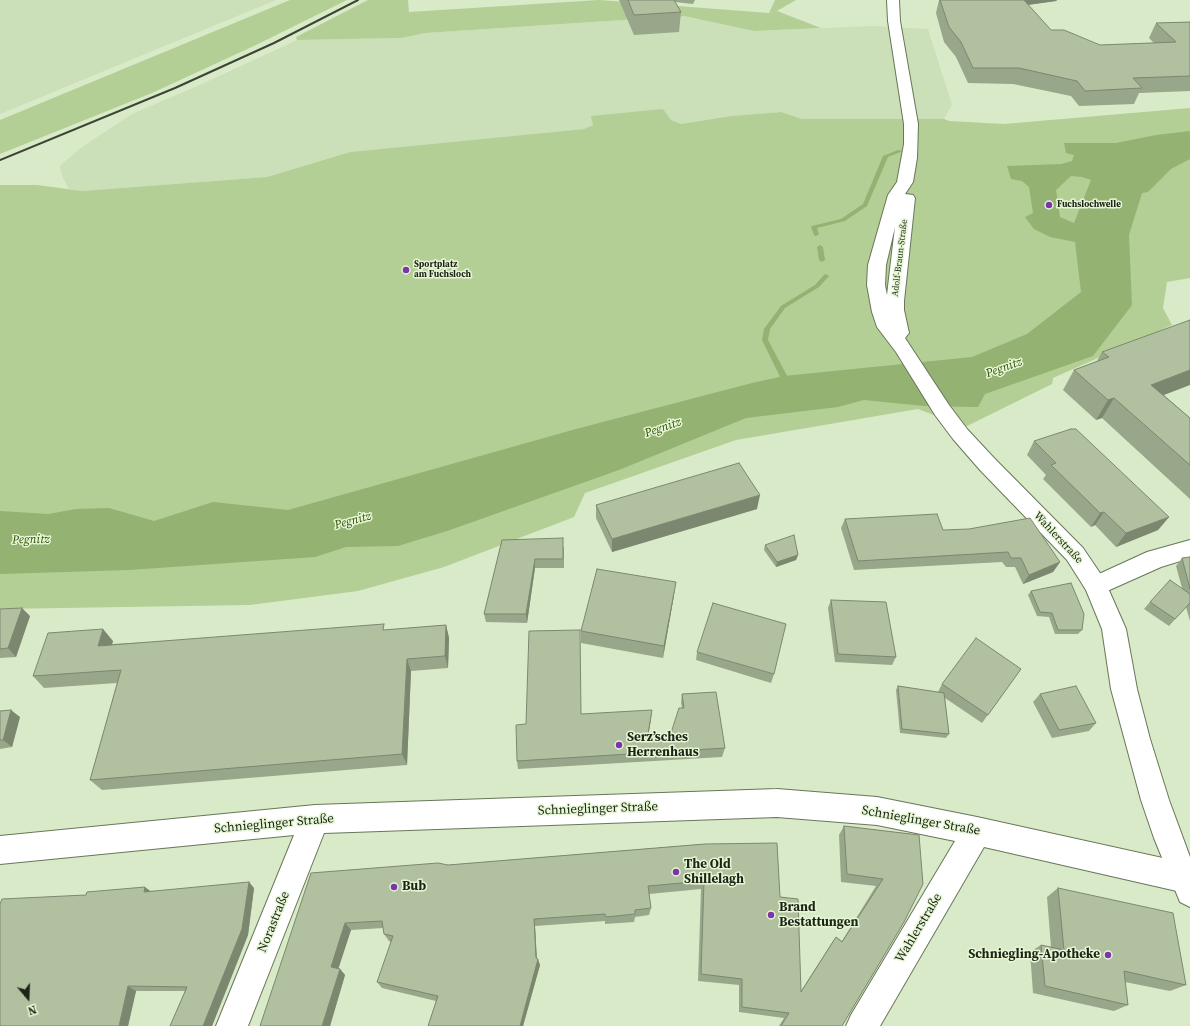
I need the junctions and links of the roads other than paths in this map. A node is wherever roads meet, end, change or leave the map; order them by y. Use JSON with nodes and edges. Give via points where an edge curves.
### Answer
{"nodes":[{"id":1,"x":893,"y":0,"type":"edge"},
{"id":2,"x":903,"y":348,"type":"joint"},
{"id":3,"x":1190,"y":550,"type":"edge"},
{"id":4,"x":1096,"y":586,"type":"junction"},
{"id":5,"x":315,"y":819,"type":"junction"},
{"id":6,"x":977,"y":830,"type":"junction"},
{"id":7,"x":0,"y":850,"type":"edge"},
{"id":8,"x":1188,"y":883,"type":"edge"},
{"id":9,"x":232,"y":1026,"type":"edge"},
{"id":10,"x":862,"y":1026,"type":"edge"}],
"edges":[{"from":1,"to":2,"type":"main road","name":"Adolf-Braun-Straße","via":[[911,130],[910,158],[905,182],[896,195],[883,240],[876,284],[886,327]]},
{"from":2,"to":4,"type":"main road","name":"Wahlerstraße","via":[[942,410],[977,454],[1075,554]]},
{"from":3,"to":4,"type":"main road","via":[[1155,559]]},
{"from":4,"to":8,"type":"main road","name":"Wahlerstraße","via":[[1114,629],[1124,690],[1155,800]]},
{"from":5,"to":6,"type":"main road","name":"Schnieglinger Straße","via":[[777,803],[878,811]]},
{"from":5,"to":7,"type":"main road","name":"Schnieglinger Straße"},
{"from":5,"to":9,"type":"main road","name":"Norastraße"},
{"from":6,"to":8,"type":"main road","name":"Schnieglinger Straße"},
{"from":6,"to":10,"type":"main road","name":"Wahlerstraße"}]}
